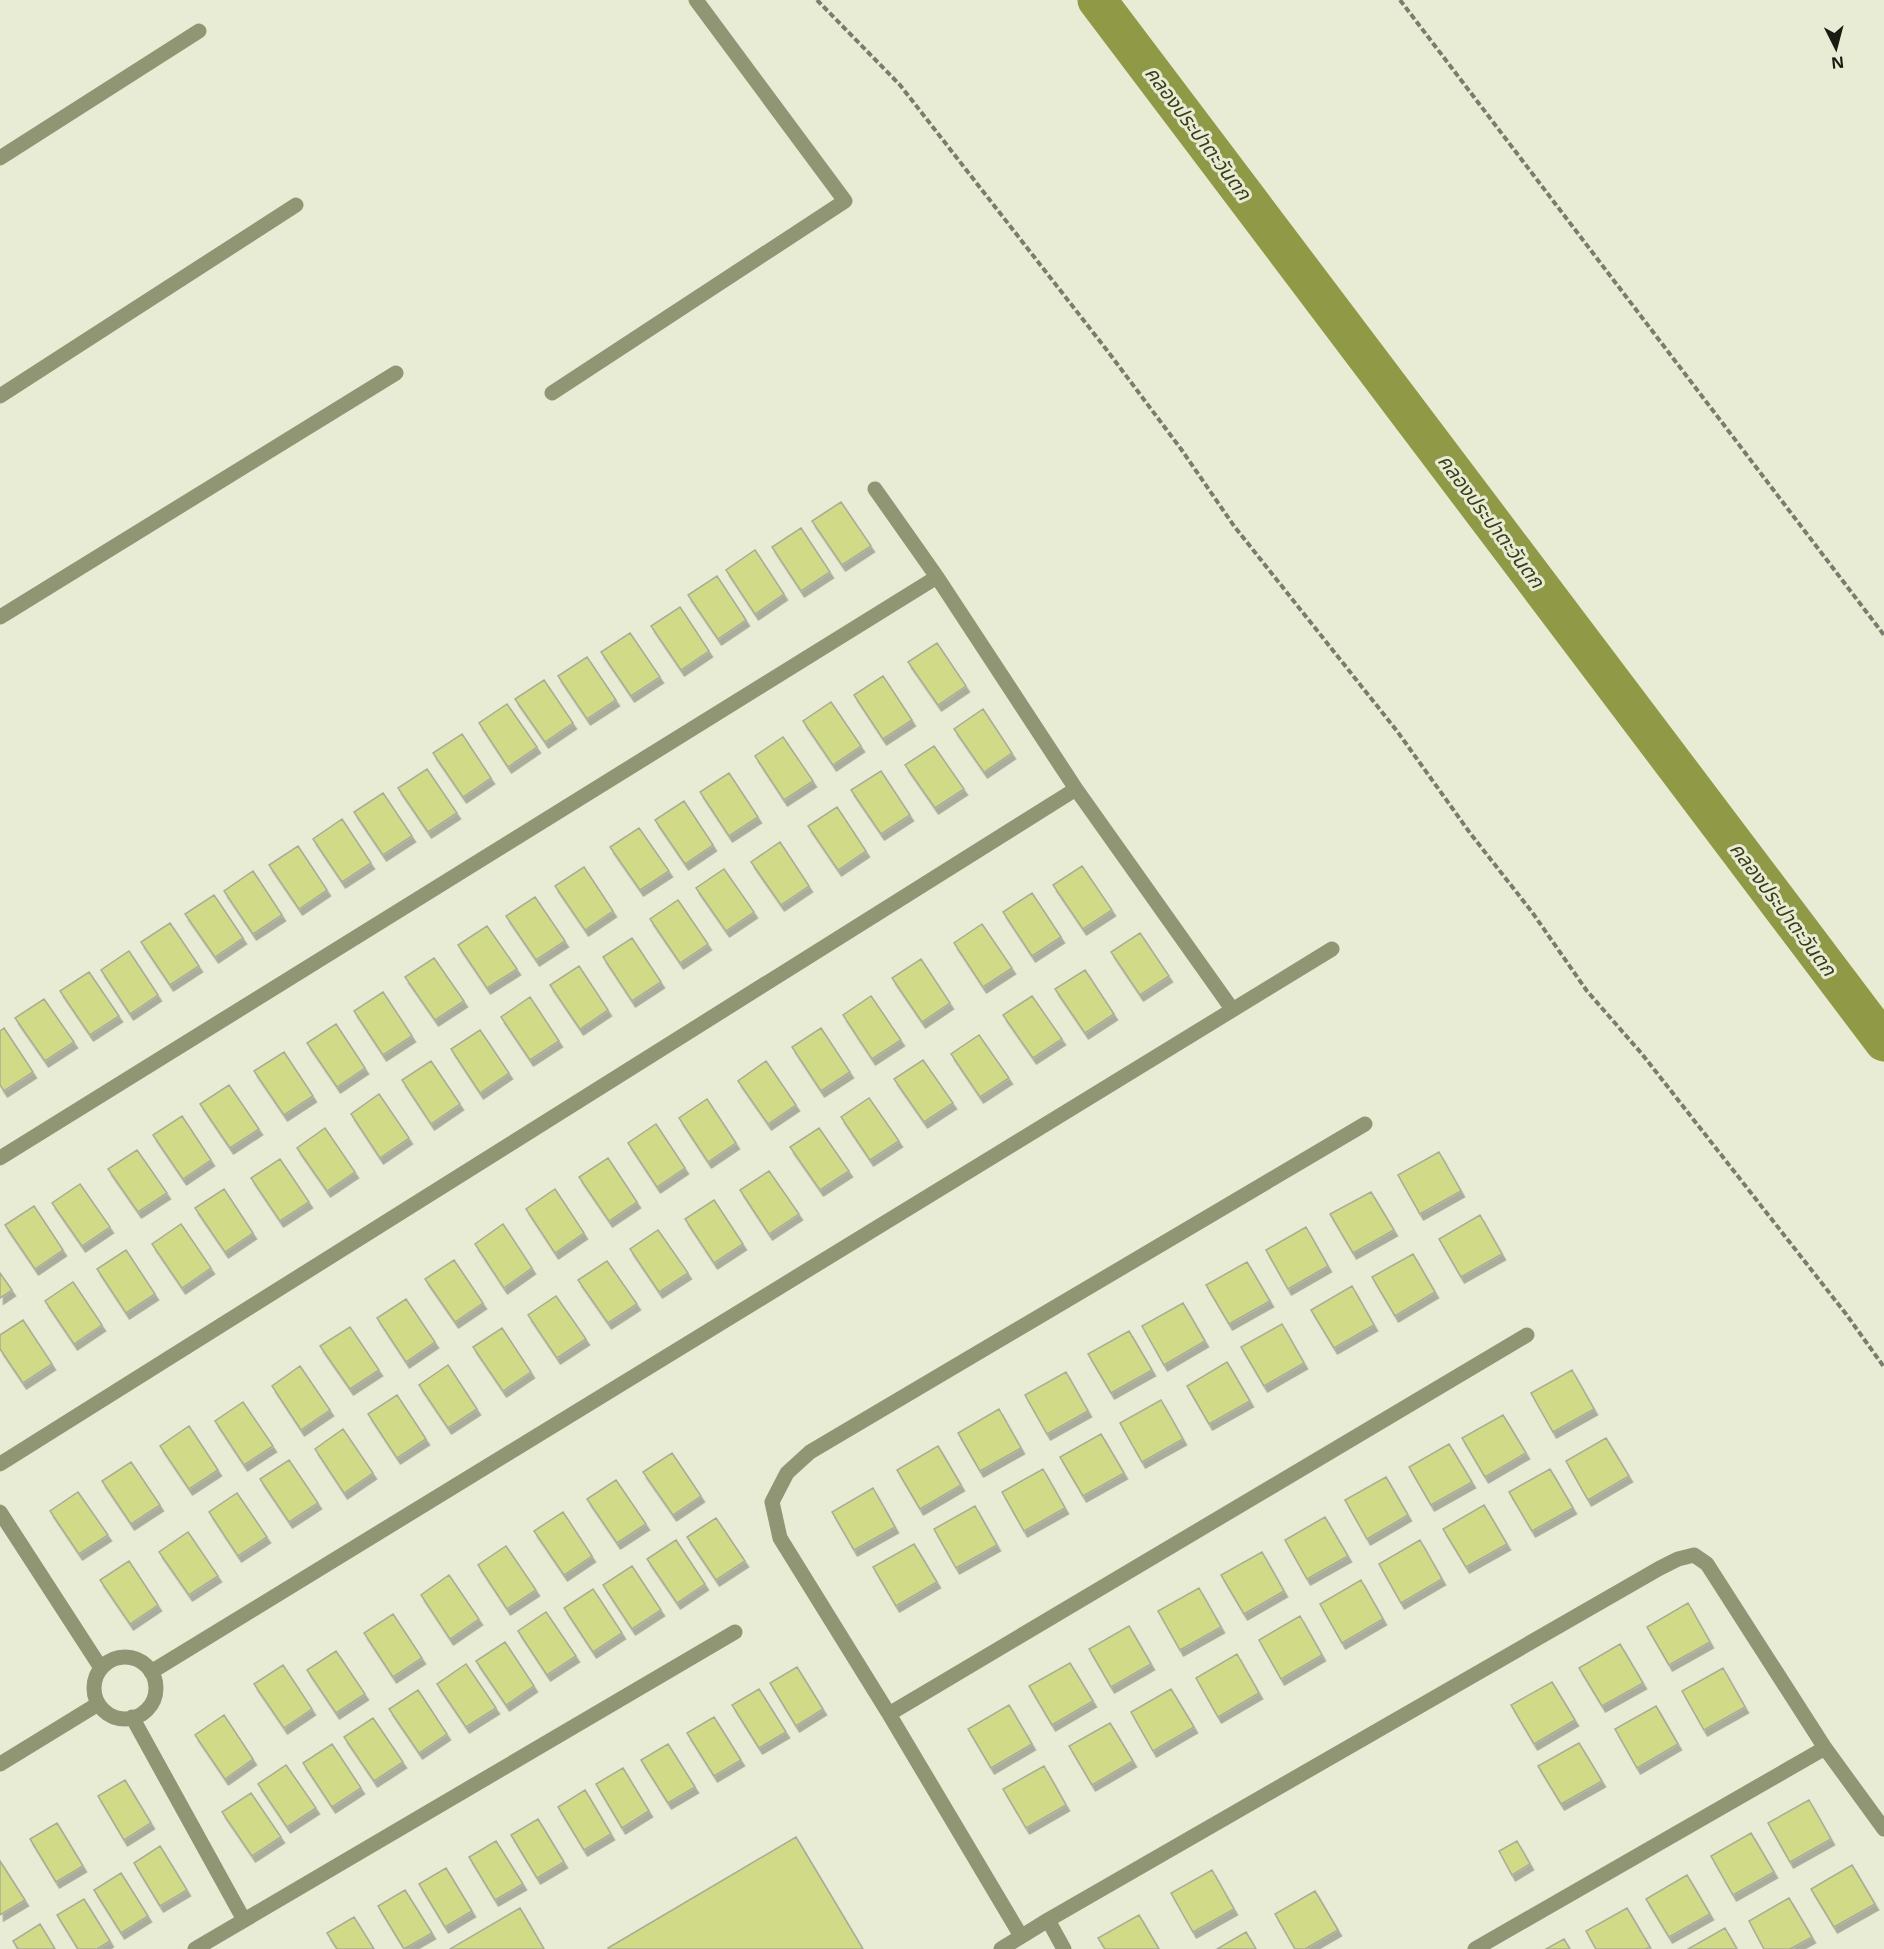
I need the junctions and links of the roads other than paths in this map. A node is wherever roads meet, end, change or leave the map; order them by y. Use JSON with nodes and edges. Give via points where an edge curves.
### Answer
{"nodes":[{"id":1,"x":696,"y":0,"type":"edge"},
{"id":2,"x":199,"y":31,"type":"dead end"},
{"id":3,"x":0,"y":158,"type":"edge"},
{"id":4,"x":296,"y":205,"type":"dead end"},
{"id":5,"x":396,"y":373,"type":"dead end"},
{"id":6,"x":552,"y":393,"type":"dead end"},
{"id":7,"x":0,"y":396,"type":"edge"},
{"id":8,"x":875,"y":489,"type":"dead end"},
{"id":9,"x":937,"y":577,"type":"junction"},
{"id":10,"x":0,"y":617,"type":"edge"},
{"id":11,"x":1076,"y":789,"type":"junction"},
{"id":12,"x":1332,"y":949,"type":"dead end"},
{"id":13,"x":1232,"y":1009,"type":"junction"},
{"id":14,"x":1365,"y":1124,"type":"dead end"},
{"id":15,"x":0,"y":1158,"type":"edge"},
{"id":16,"x":1527,"y":1335,"type":"dead end"},
{"id":17,"x":0,"y":1464,"type":"edge"},
{"id":18,"x":0,"y":1512,"type":"edge"},
{"id":19,"x":735,"y":1632,"type":"dead end"},
{"id":20,"x":101,"y":1668,"type":"junction"},
{"id":21,"x":152,"y":1672,"type":"junction"},
{"id":22,"x":98,"y":1704,"type":"junction"},
{"id":23,"x":889,"y":1714,"type":"junction"},
{"id":24,"x":132,"y":1718,"type":"junction"},
{"id":25,"x":1825,"y":1748,"type":"junction"},
{"id":26,"x":0,"y":1764,"type":"edge"},
{"id":27,"x":1884,"y":1829,"type":"edge"},
{"id":28,"x":244,"y":1920,"type":"junction"},
{"id":29,"x":1048,"y":1920,"type":"junction"},
{"id":30,"x":1021,"y":1936,"type":"junction"},
{"id":31,"x":1006,"y":1948,"type":"edge"},
{"id":32,"x":195,"y":1949,"type":"edge"},
{"id":33,"x":1064,"y":1949,"type":"edge"},
{"id":34,"x":1475,"y":1949,"type":"edge"}],
"edges":[{"from":1,"to":6,"type":"street","via":[[845,201]]},
{"from":2,"to":3,"type":"street"},
{"from":4,"to":7,"type":"street"},
{"from":5,"to":10,"type":"street"},
{"from":8,"to":9,"type":"street"},
{"from":9,"to":11,"type":"street"},
{"from":9,"to":15,"type":"street"},
{"from":11,"to":13,"type":"street"},
{"from":11,"to":17,"type":"street"},
{"from":12,"to":13,"type":"street"},
{"from":13,"to":21,"type":"street"},
{"from":14,"to":23,"type":"street","via":[[810,1452],[787,1473],[772,1502],[780,1538]]},
{"from":16,"to":23,"type":"street"},
{"from":18,"to":20,"type":"street"},
{"from":19,"to":28,"type":"street"},
{"from":20,"to":21,"type":"street","via":[[120,1657],[143,1663]]},
{"from":20,"to":22,"type":"street","via":[[94,1693]]},
{"from":21,"to":24,"type":"street","via":[[156,1695],[142,1715]]},
{"from":22,"to":24,"type":"street","via":[[118,1718]]},
{"from":22,"to":26,"type":"street"},
{"from":23,"to":30,"type":"street"},
{"from":24,"to":28,"type":"street"},
{"from":25,"to":27,"type":"street"},
{"from":25,"to":29,"type":"street","via":[[1707,1564],[1694,1555],[1660,1568]]},
{"from":25,"to":34,"type":"street"},
{"from":28,"to":32,"type":"street"},
{"from":29,"to":30,"type":"street"},
{"from":29,"to":33,"type":"street"},
{"from":30,"to":31,"type":"street"}]}
